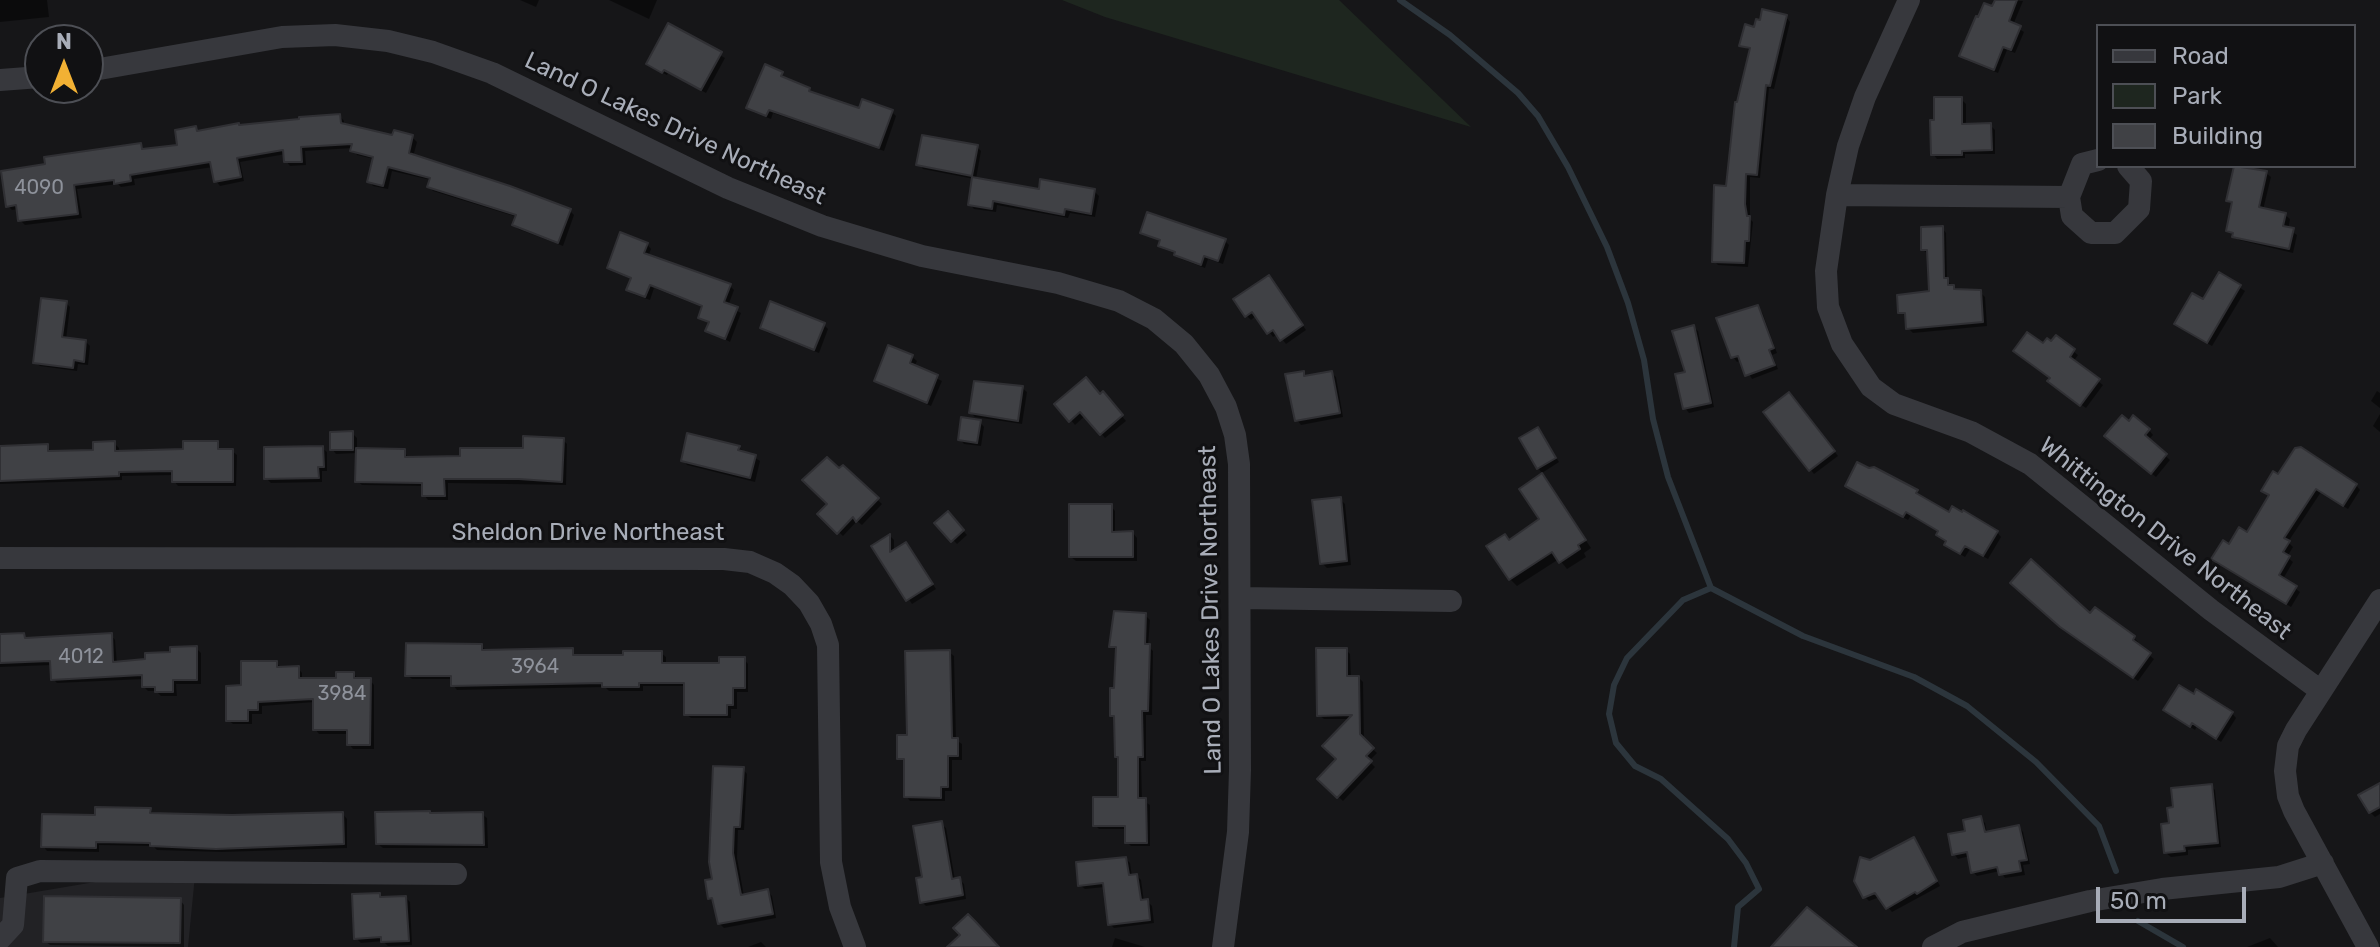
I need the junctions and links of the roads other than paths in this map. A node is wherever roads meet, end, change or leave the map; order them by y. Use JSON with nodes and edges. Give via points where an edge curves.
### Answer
{"nodes":[{"id":1,"x":1909,"y":0,"type":"edge"},
{"id":2,"x":104,"y":68,"type":"edge"},
{"id":3,"x":24,"y":78,"type":"edge"},
{"id":4,"x":0,"y":80,"type":"edge"},
{"id":5,"x":2096,"y":160,"type":"edge"},
{"id":6,"x":2130,"y":168,"type":"edge"},
{"id":7,"x":1837,"y":195,"type":"junction"},
{"id":8,"x":2069,"y":197,"type":"junction"},
{"id":9,"x":0,"y":558,"type":"edge"},
{"id":10,"x":1240,"y":598,"type":"junction"},
{"id":11,"x":2380,"y":600,"type":"edge"},
{"id":12,"x":1451,"y":601,"type":"dead end"},
{"id":13,"x":2321,"y":691,"type":"junction"},
{"id":14,"x":2323,"y":863,"type":"junction"},
{"id":15,"x":456,"y":874,"type":"dead end"},
{"id":16,"x":0,"y":939,"type":"edge"},
{"id":17,"x":855,"y":947,"type":"edge"},
{"id":18,"x":1223,"y":947,"type":"edge"},
{"id":19,"x":1933,"y":947,"type":"edge"},
{"id":20,"x":2368,"y":947,"type":"edge"}],
"edges":[{"from":1,"to":7,"type":"street","name":"Whittington Drive Northeast","via":[[1865,97]]},
{"from":2,"to":10,"type":"street","name":"Land O Lakes Drive Northeast","via":[[282,37],[388,41],[492,73],[728,188],[822,226],[922,256],[1119,301],[1154,319],[1184,344],[1226,407],[1239,464]]},
{"from":3,"to":4,"type":"street"},
{"from":5,"to":8,"type":"street","via":[[2082,164]]},
{"from":6,"to":8,"type":"street","via":[[2141,181],[2139,209],[2115,233],[2091,233],[2072,216]]},
{"from":7,"to":8,"type":"street"},
{"from":7,"to":13,"type":"street","name":"Whittington Drive Northeast","via":[[1826,271],[1828,307],[1842,344],[1871,387],[1894,404],[1971,432],[2030,464]]},
{"from":9,"to":17,"type":"street","name":"Sheldon Drive Northeast","via":[[724,559],[775,573],[809,603],[828,645],[831,862]]},
{"from":10,"to":12,"type":"street"},
{"from":10,"to":18,"type":"street","name":"Land O Lakes Drive Northeast","via":[[1238,832]]},
{"from":11,"to":13,"type":"street"},
{"from":13,"to":14,"type":"street","via":[[2292,738],[2285,771],[2288,796]]},
{"from":14,"to":19,"type":"street","via":[[2279,877],[2090,901],[1962,932]]},
{"from":14,"to":20,"type":"street"},
{"from":15,"to":16,"type":"street","via":[[40,871],[17,878],[13,925]]}]}
